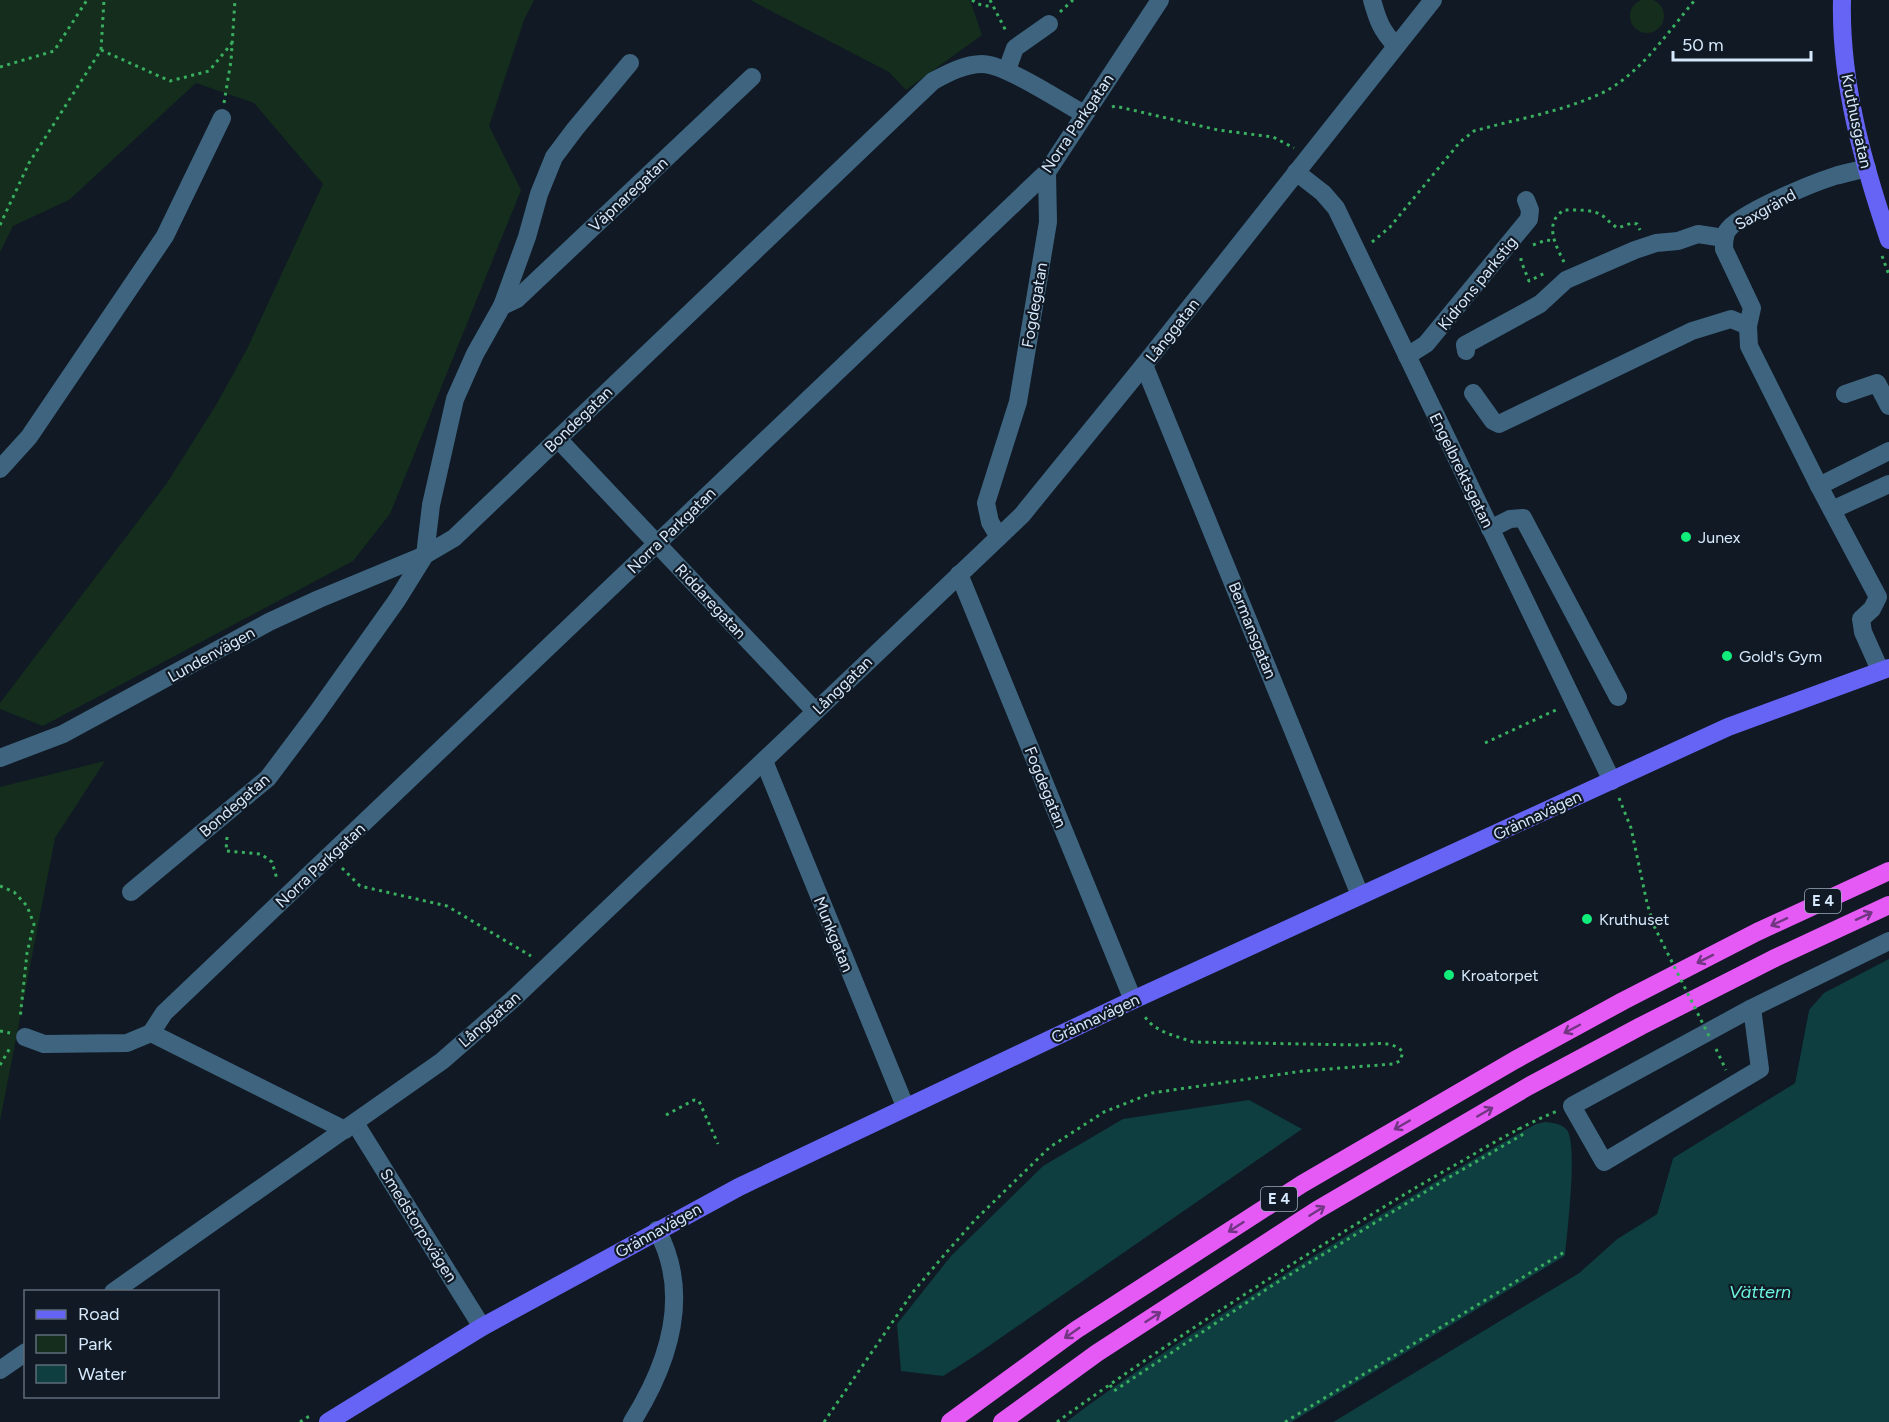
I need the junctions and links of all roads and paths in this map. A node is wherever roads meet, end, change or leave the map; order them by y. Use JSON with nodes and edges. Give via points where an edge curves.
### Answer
{"nodes":[{"id":1,"x":87,"y":0,"type":"edge"},
{"id":2,"x":104,"y":0,"type":"edge"},
{"id":3,"x":235,"y":0,"type":"edge"},
{"id":4,"x":972,"y":0,"type":"edge"},
{"id":5,"x":990,"y":0,"type":"edge"},
{"id":6,"x":1160,"y":0,"type":"edge"},
{"id":7,"x":1372,"y":0,"type":"edge"},
{"id":8,"x":1433,"y":0,"type":"edge"},
{"id":9,"x":1695,"y":0,"type":"edge"},
{"id":10,"x":1842,"y":0,"type":"edge"},
{"id":11,"x":992,"y":7,"type":"junction"},
{"id":12,"x":1048,"y":24,"type":"dead end"},
{"id":13,"x":232,"y":42,"type":"junction"},
{"id":14,"x":1396,"y":46,"type":"junction"},
{"id":15,"x":1015,"y":48,"type":"junction"},
{"id":16,"x":101,"y":50,"type":"junction"},
{"id":17,"x":630,"y":63,"type":"dead end"},
{"id":18,"x":0,"y":67,"type":"edge"},
{"id":19,"x":1007,"y":70,"type":"junction"},
{"id":20,"x":752,"y":77,"type":"dead end"},
{"id":21,"x":1084,"y":114,"type":"junction"},
{"id":22,"x":222,"y":118,"type":"joint"},
{"id":23,"x":1302,"y":164,"type":"junction"},
{"id":24,"x":1867,"y":168,"type":"junction"},
{"id":25,"x":1047,"y":172,"type":"junction"},
{"id":26,"x":1526,"y":200,"type":"dead end"},
{"id":27,"x":0,"y":225,"type":"edge"},
{"id":28,"x":1888,"y":233,"type":"edge"},
{"id":29,"x":1724,"y":238,"type":"junction"},
{"id":30,"x":1554,"y":242,"type":"junction"},
{"id":31,"x":1647,"y":246,"type":"junction"},
{"id":32,"x":1526,"y":249,"type":"dead end"},
{"id":33,"x":1356,"y":250,"type":"junction"},
{"id":34,"x":1521,"y":254,"type":"dead end"},
{"id":35,"x":502,"y":306,"type":"junction"},
{"id":36,"x":1748,"y":326,"type":"junction"},
{"id":37,"x":1467,"y":351,"type":"dead end"},
{"id":38,"x":1407,"y":356,"type":"junction"},
{"id":39,"x":1144,"y":365,"type":"junction"},
{"id":40,"x":1473,"y":393,"type":"dead end"},
{"id":41,"x":1845,"y":394,"type":"dead end"},
{"id":42,"x":1889,"y":406,"type":"edge"},
{"id":43,"x":558,"y":439,"type":"junction"},
{"id":44,"x":1889,"y":451,"type":"edge"},
{"id":45,"x":0,"y":468,"type":"edge"},
{"id":46,"x":1889,"y":484,"type":"edge"},
{"id":47,"x":1819,"y":486,"type":"junction"},
{"id":48,"x":1832,"y":510,"type":"junction"},
{"id":49,"x":1490,"y":529,"type":"junction"},
{"id":50,"x":999,"y":537,"type":"junction"},
{"id":51,"x":658,"y":544,"type":"junction"},
{"id":52,"x":424,"y":555,"type":"junction"},
{"id":53,"x":959,"y":574,"type":"junction"},
{"id":54,"x":1884,"y":669,"type":"edge"},
{"id":55,"x":1618,"y":697,"type":"dead end"},
{"id":56,"x":1574,"y":702,"type":"junction"},
{"id":57,"x":815,"y":711,"type":"junction"},
{"id":58,"x":1485,"y":743,"type":"dead end"},
{"id":59,"x":0,"y":758,"type":"edge"},
{"id":60,"x":764,"y":761,"type":"junction"},
{"id":61,"x":1615,"y":788,"type":"junction"},
{"id":62,"x":228,"y":811,"type":"junction"},
{"id":63,"x":330,"y":856,"type":"junction"},
{"id":64,"x":1889,"y":871,"type":"edge"},
{"id":65,"x":307,"y":878,"type":"junction"},
{"id":66,"x":0,"y":886,"type":"edge"},
{"id":67,"x":131,"y":892,"type":"dead end"},
{"id":68,"x":1360,"y":895,"type":"junction"},
{"id":69,"x":1889,"y":904,"type":"edge"},
{"id":70,"x":1889,"y":941,"type":"edge"},
{"id":71,"x":548,"y":966,"type":"junction"},
{"id":72,"x":1133,"y":1000,"type":"junction"},
{"id":73,"x":1752,"y":1008,"type":"junction"},
{"id":74,"x":151,"y":1033,"type":"junction"},
{"id":75,"x":22,"y":1036,"type":"junction"},
{"id":76,"x":1710,"y":1038,"type":"dead end"},
{"id":77,"x":1714,"y":1046,"type":"dead end"},
{"id":78,"x":1722,"y":1062,"type":"dead end"},
{"id":79,"x":0,"y":1065,"type":"edge"},
{"id":80,"x":905,"y":1106,"type":"junction"},
{"id":81,"x":1572,"y":1106,"type":"junction"},
{"id":82,"x":666,"y":1115,"type":"dead end"},
{"id":83,"x":350,"y":1126,"type":"junction"},
{"id":84,"x":1518,"y":1128,"type":"junction"},
{"id":85,"x":718,"y":1144,"type":"dead end"},
{"id":86,"x":1417,"y":1187,"type":"junction"},
{"id":87,"x":1421,"y":1194,"type":"junction"},
{"id":88,"x":657,"y":1230,"type":"junction"},
{"id":89,"x":1316,"y":1250,"type":"junction"},
{"id":90,"x":1566,"y":1251,"type":"dead end"},
{"id":91,"x":1320,"y":1256,"type":"junction"},
{"id":92,"x":116,"y":1290,"type":"edge"},
{"id":93,"x":482,"y":1328,"type":"junction"},
{"id":94,"x":24,"y":1353,"type":"edge"},
{"id":95,"x":0,"y":1370,"type":"edge"},
{"id":96,"x":1110,"y":1384,"type":"junction"},
{"id":97,"x":328,"y":1422,"type":"edge"},
{"id":98,"x":632,"y":1422,"type":"edge"},
{"id":99,"x":824,"y":1422,"type":"edge"},
{"id":100,"x":950,"y":1422,"type":"edge"},
{"id":101,"x":1002,"y":1422,"type":"edge"},
{"id":102,"x":1057,"y":1422,"type":"edge"},
{"id":103,"x":1285,"y":1422,"type":"edge"}],
"edges":[{"from":1,"to":18,"type":"path","via":[[54,51]]},
{"from":2,"to":16,"type":"path"},
{"from":3,"to":13,"type":"path"},
{"from":4,"to":11,"type":"path"},
{"from":5,"to":11,"type":"path"},
{"from":6,"to":21,"type":"street","name":"Norra Parkgatan"},
{"from":7,"to":14,"type":"street","via":[[1378,24]]},
{"from":8,"to":14,"type":"street","name":"Långgatan"},
{"from":9,"to":33,"type":"path","via":[[1647,58],[1595,97],[1474,131],[1460,142],[1390,227]]},
{"from":10,"to":24,"type":"main road","name":"Kruthusgatan","via":[[1849,91]]},
{"from":11,"to":15,"type":"path"},
{"from":12,"to":15,"type":"street"},
{"from":13,"to":16,"type":"path","via":[[209,71],[170,81]]},
{"from":13,"to":22,"type":"path"},
{"from":14,"to":23,"type":"street","name":"Långgatan"},
{"from":15,"to":19,"type":"street"},
{"from":16,"to":27,"type":"path","via":[[29,164]]},
{"from":17,"to":35,"type":"street","name":"Väpnaregatan","via":[[554,157]]},
{"from":19,"to":21,"type":"street","name":"Bondegatan"},
{"from":19,"to":43,"type":"street","name":"Bondegatan","via":[[983,63],[933,81]]},
{"from":20,"to":35,"type":"street","name":"Väpnaregatan","via":[[518,299]]},
{"from":21,"to":23,"type":"path","via":[[1115,106],[1218,130],[1273,137],[1287,143]]},
{"from":21,"to":25,"type":"street","name":"Norra Parkgatan"},
{"from":22,"to":45,"type":"street","via":[[165,236],[29,437]]},
{"from":23,"to":33,"type":"street","name":"Engelbrektsgatan","via":[[1336,208]]},
{"from":23,"to":39,"type":"street","name":"Långgatan"},
{"from":24,"to":28,"type":"main road","name":"Kruthusgatan"},
{"from":24,"to":29,"type":"street","name":"Saxgränd","via":[[1835,176],[1768,204],[1733,224]]},
{"from":25,"to":50,"type":"street","name":"Fogdegatan","via":[[1048,222],[1018,402],[986,503],[990,522]]},
{"from":25,"to":51,"type":"street","name":"Norra Parkgatan"},
{"from":26,"to":38,"type":"street","name":"Kidrons parkstig","via":[[1529,219],[1426,344]]},
{"from":29,"to":31,"type":"street","via":[[1698,234],[1678,242]]},
{"from":29,"to":36,"type":"street","name":"Saxgränd","via":[[1724,249],[1752,308]]},
{"from":30,"to":31,"type":"path","via":[[1555,218],[1564,210],[1574,210],[1600,214],[1618,228],[1637,224]]},
{"from":30,"to":32,"type":"path","via":[[1546,240]]},
{"from":30,"to":34,"type":"path","via":[[1565,263],[1529,280]]},
{"from":31,"to":37,"type":"street","via":[[1566,280],[1540,304],[1465,345]]},
{"from":33,"to":38,"type":"street","name":"Engelbrektsgatan"},
{"from":35,"to":52,"type":"street","name":"Väpnaregatan","via":[[455,399]]},
{"from":36,"to":40,"type":"street","via":[[1731,319],[1692,332],[1499,424],[1493,422]]},
{"from":36,"to":47,"type":"street","name":"Saxgränd","via":[[1749,346]]},
{"from":38,"to":49,"type":"street","name":"Engelbrektsgatan"},
{"from":39,"to":50,"type":"street","name":"Långgatan","via":[[1022,515]]},
{"from":39,"to":68,"type":"street","name":"Bermansgatan"},
{"from":41,"to":42,"type":"street","via":[[1877,383]]},
{"from":43,"to":51,"type":"street","name":"Riddaregatan"},
{"from":43,"to":52,"type":"street","name":"Bondegatan","via":[[454,537]]},
{"from":44,"to":47,"type":"street"},
{"from":46,"to":48,"type":"street"},
{"from":47,"to":48,"type":"street","name":"Saxgränd"},
{"from":48,"to":54,"type":"street","name":"Saxgränd","via":[[1878,597],[1862,619],[1863,632]]},
{"from":49,"to":55,"type":"street","via":[[1522,518]]},
{"from":49,"to":56,"type":"street","name":"Engelbrektsgatan"},
{"from":50,"to":53,"type":"street","name":"Långgatan"},
{"from":51,"to":57,"type":"street","name":"Riddaregatan"},
{"from":51,"to":63,"type":"street","name":"Norra Parkgatan"},
{"from":52,"to":59,"type":"street","name":"Lundenvägen","via":[[269,622],[63,734]]},
{"from":52,"to":62,"type":"street","name":"Bondegatan","via":[[398,600],[268,778]]},
{"from":53,"to":57,"type":"street","name":"Långgatan"},
{"from":53,"to":72,"type":"street","name":"Fogdegatan"},
{"from":54,"to":61,"type":"main road","name":"Grännavägen","via":[[1728,727]]},
{"from":56,"to":58,"type":"path"},
{"from":56,"to":61,"type":"street","name":"Engelbrektsgatan"},
{"from":57,"to":60,"type":"street","name":"Långgatan"},
{"from":60,"to":71,"type":"street","name":"Långgatan"},
{"from":60,"to":80,"type":"street","name":"Munkgatan"},
{"from":61,"to":68,"type":"main road","name":"Grännavägen"},
{"from":61,"to":76,"type":"path","bridge":true,"via":[[1631,828],[1654,926]]},
{"from":62,"to":65,"type":"path","via":[[226,851],[261,854],[272,862],[277,879],[293,873]]},
{"from":62,"to":67,"type":"street","name":"Bondegatan"},
{"from":63,"to":65,"type":"street","name":"Norra Parkgatan"},
{"from":63,"to":71,"type":"path","via":[[360,886],[447,906]]},
{"from":64,"to":100,"type":"highway","number":"E 4","one_way":true,"via":[[1757,932],[1623,1001],[1312,1178],[1076,1330]]},
{"from":65,"to":74,"type":"street","name":"Norra Parkgatan","via":[[164,1013]]},
{"from":66,"to":75,"type":"path","via":[[14,892],[27,906],[34,924],[27,953]]},
{"from":68,"to":72,"type":"main road","name":"Grännavägen"},
{"from":101,"to":69,"type":"highway","number":"E 4","one_way":true,"via":[[1097,1353],[1317,1210],[1519,1092],[1763,964]]},
{"from":70,"to":73,"type":"street"},
{"from":71,"to":83,"type":"street","name":"Långgatan","via":[[442,1061]]},
{"from":72,"to":80,"type":"main road","name":"Grännavägen"},
{"from":72,"to":99,"type":"path","via":[[1153,1026],[1193,1042],[1382,1044],[1397,1046],[1403,1052],[1400,1061],[1393,1064],[1304,1071],[1152,1093],[1104,1112],[1050,1147],[945,1254],[913,1292]]},
{"from":73,"to":81,"type":"street"},
{"from":73,"to":81,"type":"street","via":[[1760,1069],[1604,1162]]},
{"from":74,"to":75,"type":"street","via":[[127,1043],[44,1044]]},
{"from":74,"to":83,"type":"street"},
{"from":75,"to":79,"type":"path"},
{"from":77,"to":78,"type":"path"},
{"from":80,"to":88,"type":"main road","name":"Grännavägen"},
{"from":81,"to":84,"type":"path"},
{"from":82,"to":85,"type":"path","via":[[699,1101]]},
{"from":83,"to":92,"type":"street","name":"Långgatan"},
{"from":83,"to":93,"type":"street","name":"Smedstorpsvägen"},
{"from":84,"to":86,"type":"path"},
{"from":84,"to":87,"type":"path","via":[[1522,1135]]},
{"from":86,"to":87,"type":"path"},
{"from":86,"to":89,"type":"path"},
{"from":87,"to":91,"type":"path"},
{"from":88,"to":93,"type":"main road","name":"Grännavägen"},
{"from":88,"to":98,"type":"street","via":[[667,1249],[674,1280],[674,1317],[664,1358],[649,1395]]},
{"from":89,"to":91,"type":"path"},
{"from":89,"to":96,"type":"path"},
{"from":90,"to":103,"type":"path"},
{"from":91,"to":96,"type":"path","via":[[1114,1391]]},
{"from":93,"to":97,"type":"main road","name":"Grännavägen"},
{"from":94,"to":95,"type":"street"},
{"from":96,"to":102,"type":"path"}]}
